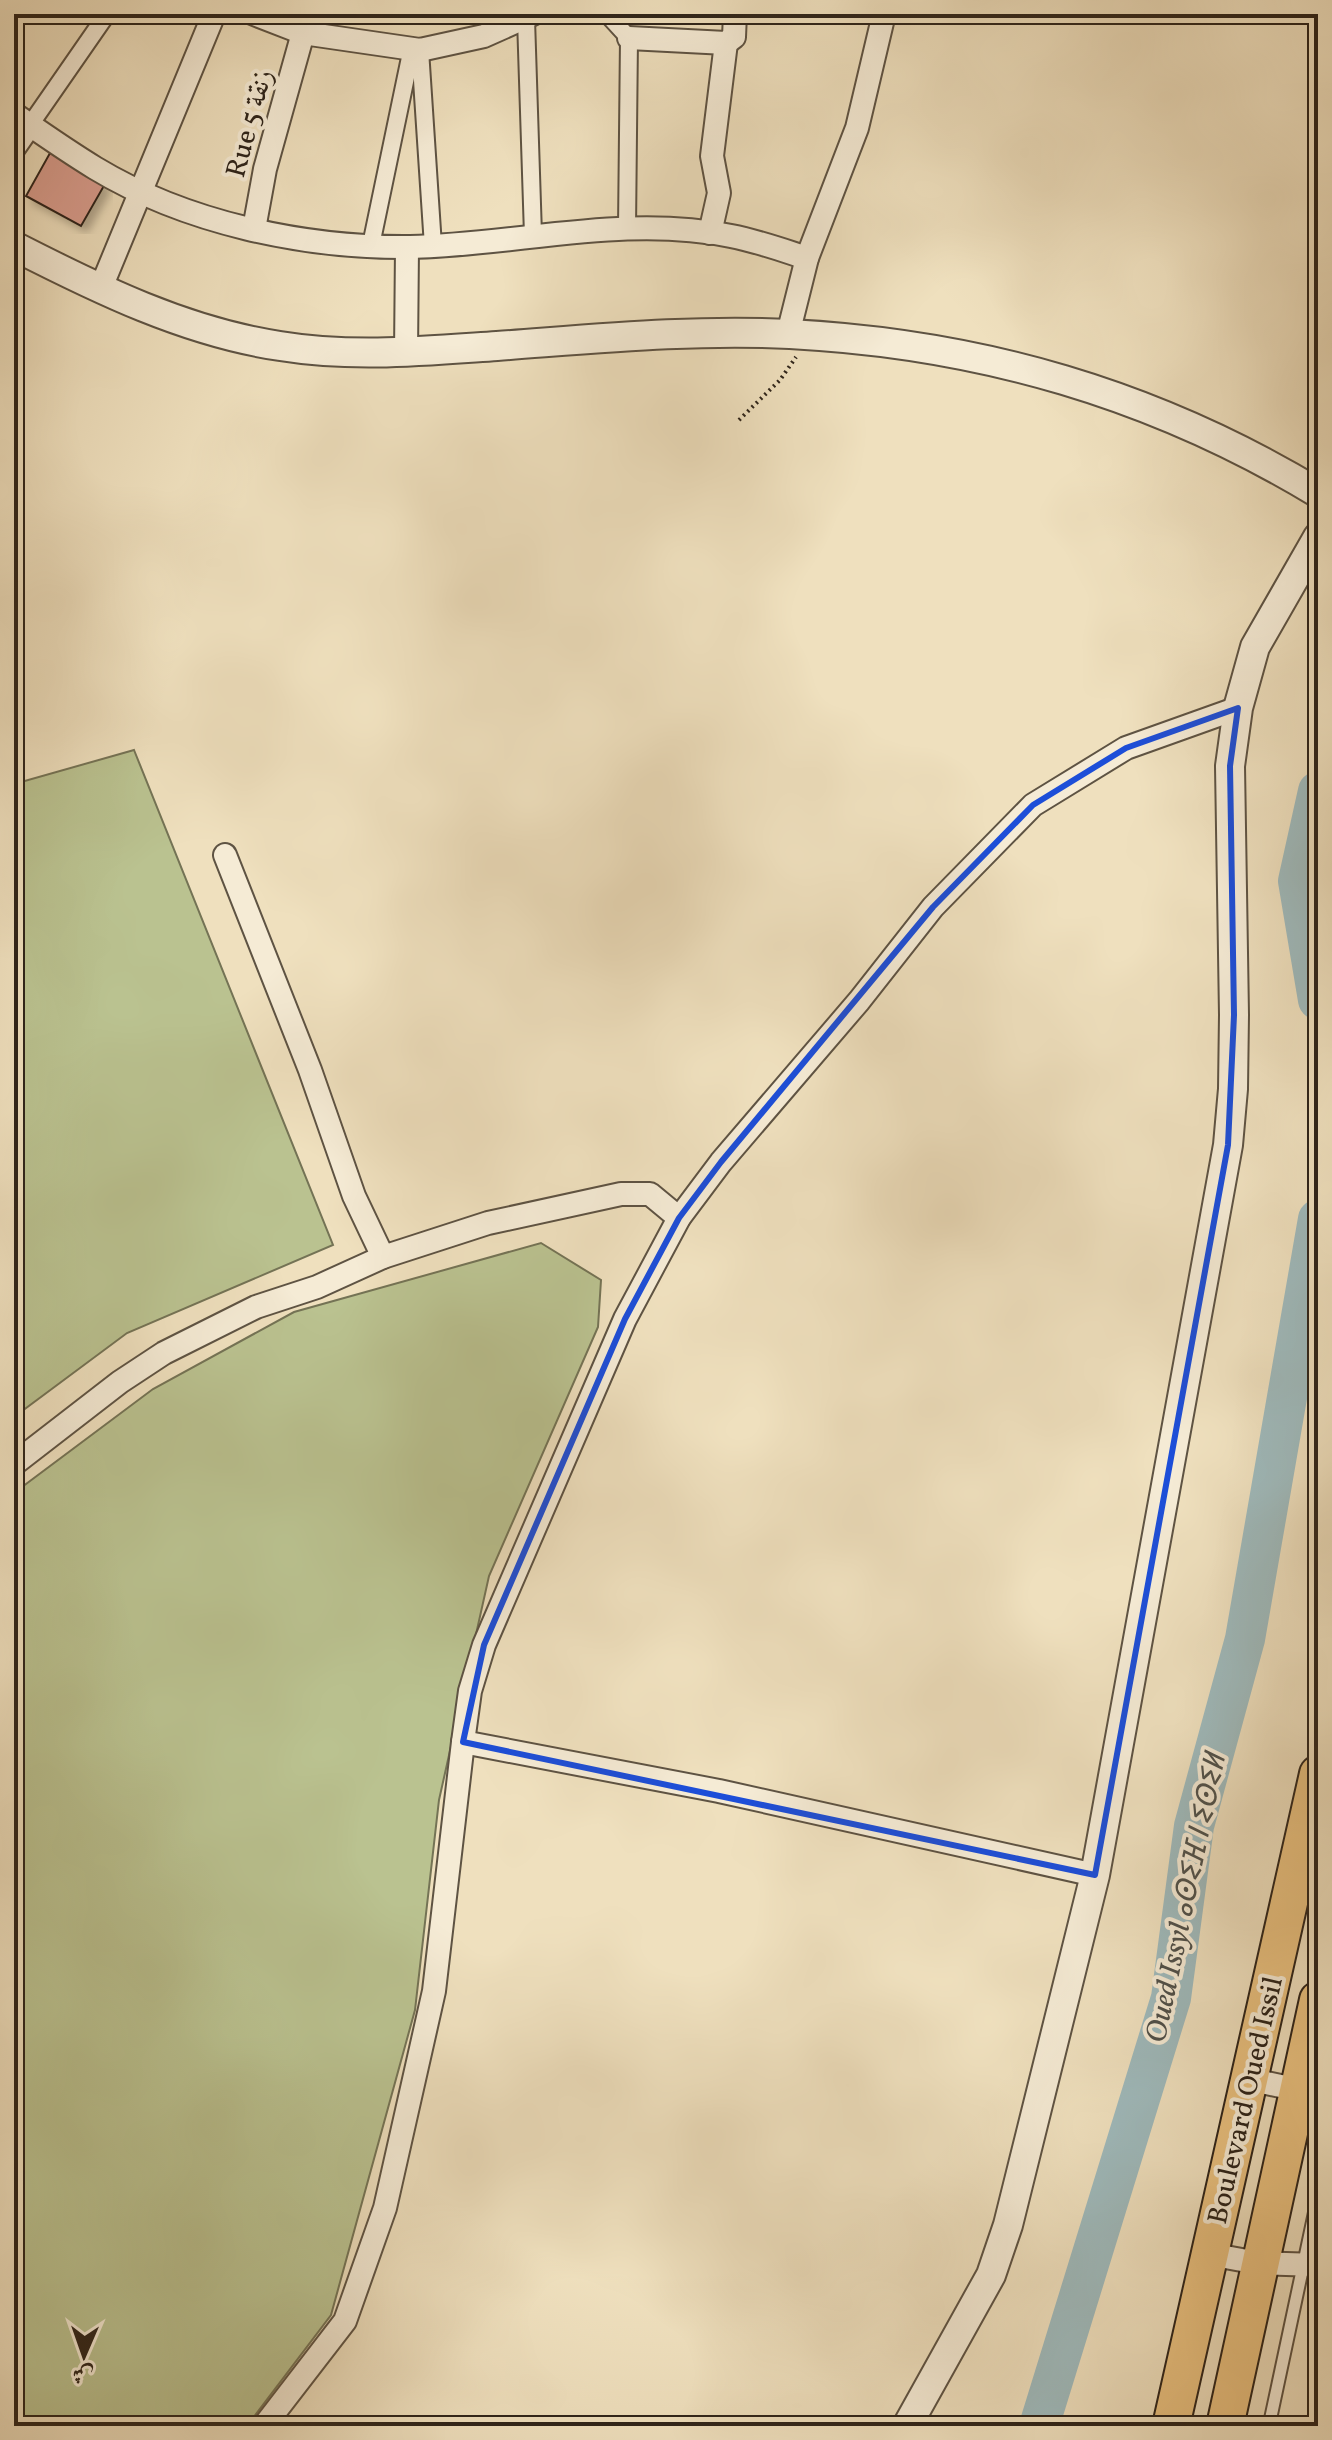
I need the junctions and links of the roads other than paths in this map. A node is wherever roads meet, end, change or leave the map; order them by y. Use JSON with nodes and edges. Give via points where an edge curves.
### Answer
{"nodes":[{"id":1,"x":107,"y":14,"type":"edge"},
{"id":2,"x":214,"y":14,"type":"edge"},
{"id":3,"x":254,"y":14,"type":"edge"},
{"id":4,"x":607,"y":14,"type":"edge"},
{"id":5,"x":735,"y":14,"type":"edge"},
{"id":6,"x":884,"y":14,"type":"edge"},
{"id":7,"x":530,"y":16,"type":"edge"},
{"id":8,"x":303,"y":33,"type":"junction"},
{"id":9,"x":629,"y":38,"type":"junction"},
{"id":10,"x":726,"y":43,"type":"junction"},
{"id":11,"x":416,"y":49,"type":"junction"},
{"id":12,"x":22,"y":119,"type":"edge"},
{"id":13,"x":14,"y":148,"type":"edge"},
{"id":14,"x":141,"y":190,"type":"junction"},
{"id":15,"x":627,"y":228,"type":"junction"},
{"id":16,"x":254,"y":229,"type":"junction"},
{"id":17,"x":710,"y":233,"type":"junction"},
{"id":18,"x":533,"y":235,"type":"junction"},
{"id":19,"x":371,"y":245,"type":"junction"},
{"id":20,"x":14,"y":246,"type":"edge"},
{"id":21,"x":433,"y":246,"type":"junction"},
{"id":22,"x":407,"y":247,"type":"junction"},
{"id":23,"x":807,"y":258,"type":"junction"},
{"id":24,"x":100,"y":290,"type":"junction"},
{"id":25,"x":799,"y":335,"type":"junction"},
{"id":26,"x":406,"y":354,"type":"junction"},
{"id":27,"x":1318,"y":493,"type":"edge"},
{"id":28,"x":1318,"y":537,"type":"edge"},
{"id":29,"x":1238,"y":708,"type":"junction"},
{"id":30,"x":225,"y":855,"type":"dead end"},
{"id":31,"x":679,"y":1218,"type":"junction"},
{"id":32,"x":383,"y":1257,"type":"junction"},
{"id":33,"x":14,"y":1464,"type":"edge"},
{"id":34,"x":463,"y":1742,"type":"junction"},
{"id":35,"x":1318,"y":1774,"type":"edge"},
{"id":36,"x":1095,"y":1875,"type":"junction"},
{"id":37,"x":1318,"y":2000,"type":"edge"},
{"id":38,"x":1248,"y":2079,"type":"junction"},
{"id":39,"x":1308,"y":2092,"type":"edge"},
{"id":40,"x":1318,"y":2196,"type":"edge"},
{"id":41,"x":1209,"y":2254,"type":"junction"},
{"id":42,"x":1258,"y":2263,"type":"junction"},
{"id":43,"x":1310,"y":2265,"type":"edge"},
{"id":44,"x":264,"y":2426,"type":"edge"},
{"id":45,"x":907,"y":2426,"type":"edge"},
{"id":46,"x":1171,"y":2426,"type":"edge"},
{"id":47,"x":1225,"y":2426,"type":"edge"},
{"id":48,"x":1269,"y":2426,"type":"edge"}],
"edges":[{"from":1,"to":12,"type":"street"},
{"from":2,"to":14,"type":"street"},
{"from":3,"to":8,"type":"street"},
{"from":4,"to":9,"type":"street"},
{"from":5,"to":10,"type":"street","via":[[734,37]]},
{"from":6,"to":23,"type":"street","via":[[857,128]]},
{"from":7,"to":11,"type":"street","via":[[484,36]]},
{"from":7,"to":18,"type":"street"},
{"from":8,"to":11,"type":"street"},
{"from":8,"to":16,"type":"street","name":"Rue 5 زنقة"},
{"from":9,"to":10,"type":"street"},
{"from":9,"to":15,"type":"street"},
{"from":10,"to":17,"type":"street","via":[[712,156],[719,193]]},
{"from":11,"to":19,"type":"street"},
{"from":11,"to":21,"type":"street"},
{"from":12,"to":13,"type":"street"},
{"from":12,"to":14,"type":"street","via":[[96,168]]},
{"from":14,"to":16,"type":"street"},
{"from":14,"to":24,"type":"street"},
{"from":15,"to":17,"type":"street"},
{"from":15,"to":18,"type":"street"},
{"from":16,"to":19,"type":"street"},
{"from":17,"to":23,"type":"street"},
{"from":18,"to":21,"type":"street"},
{"from":19,"to":22,"type":"street"},
{"from":20,"to":24,"type":"street"},
{"from":21,"to":22,"type":"street"},
{"from":22,"to":26,"type":"street"},
{"from":23,"to":25,"type":"street"},
{"from":24,"to":26,"type":"street","via":[[201,327],[279,346]]},
{"from":25,"to":26,"type":"street","via":[[668,334]]},
{"from":25,"to":27,"type":"street","via":[[974,357],[1062,378],[1211,433]]},
{"from":28,"to":29,"type":"street","via":[[1255,647]]},
{"from":29,"to":31,"type":"street","via":[[1126,748],[1033,805],[933,907]]},
{"from":29,"to":36,"type":"street","via":[[1230,766],[1234,1030],[1228,1145]]},
{"from":30,"to":32,"type":"street","via":[[354,1196]]},
{"from":31,"to":32,"type":"street","via":[[650,1194],[621,1194],[488,1223]]},
{"from":31,"to":34,"type":"street","via":[[625,1319],[506,1589],[470,1691]]},
{"from":32,"to":33,"type":"street","via":[[256,1307],[164,1353]]},
{"from":34,"to":36,"type":"street","via":[[719,1791]]},
{"from":34,"to":44,"type":"street","via":[[434,1991],[385,2208],[345,2321]]},
{"from":35,"to":38,"type":"main road","name":"Boulevard Oued Issil"},
{"from":36,"to":45,"type":"street","via":[[991,2275]]},
{"from":37,"to":39,"type":"main road","name":"Boulevard Oued Issil"},
{"from":38,"to":39,"type":"street"},
{"from":38,"to":41,"type":"main road","name":"Boulevard Oued Issil"},
{"from":39,"to":42,"type":"main road","name":"Boulevard Oued Issil"},
{"from":40,"to":43,"type":"lane"},
{"from":41,"to":42,"type":"street"},
{"from":41,"to":46,"type":"main road","name":"Boulevard Oued Issil"},
{"from":42,"to":43,"type":"street"},
{"from":42,"to":47,"type":"main road","name":"Boulevard Oued Issil"},
{"from":43,"to":48,"type":"lane"}]}
